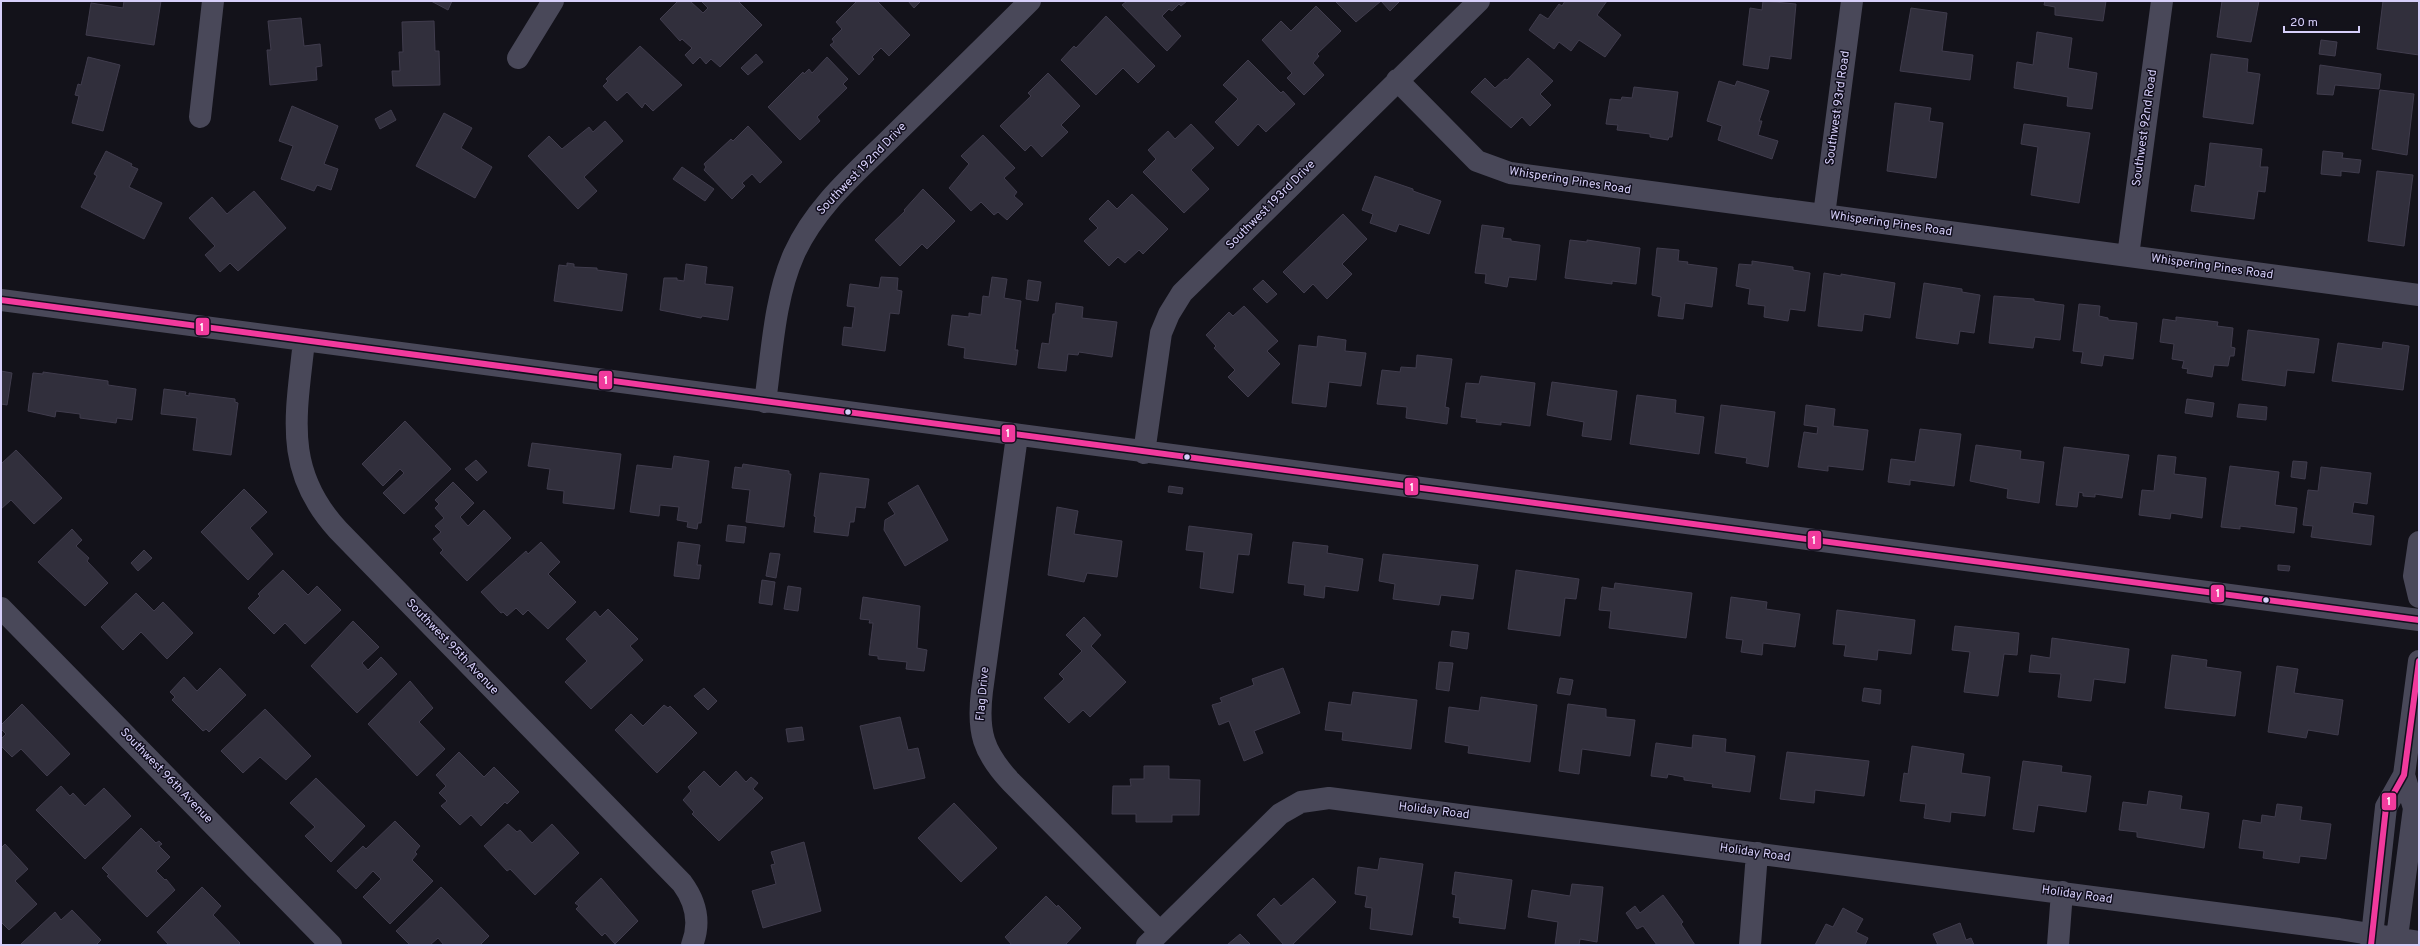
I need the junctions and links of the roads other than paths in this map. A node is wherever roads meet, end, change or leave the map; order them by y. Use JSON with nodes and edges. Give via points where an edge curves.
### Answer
{"nodes":[{"id":1,"x":214,"y":1,"type":"edge"},
{"id":2,"x":553,"y":1,"type":"edge"},
{"id":3,"x":1030,"y":1,"type":"edge"},
{"id":4,"x":1479,"y":1,"type":"edge"},
{"id":5,"x":1852,"y":1,"type":"edge"},
{"id":6,"x":2162,"y":1,"type":"edge"},
{"id":7,"x":518,"y":58,"type":"dead end"},
{"id":8,"x":1397,"y":80,"type":"junction"},
{"id":9,"x":200,"y":117,"type":"dead end"},
{"id":10,"x":1824,"y":215,"type":"junction"},
{"id":11,"x":2128,"y":256,"type":"junction"},
{"id":12,"x":2419,"y":294,"type":"edge"},
{"id":13,"x":1,"y":300,"type":"edge"},
{"id":14,"x":304,"y":341,"type":"junction"},
{"id":15,"x":765,"y":402,"type":"junction"},
{"id":16,"x":1017,"y":436,"type":"junction"},
{"id":17,"x":1144,"y":453,"type":"junction"},
{"id":18,"x":2419,"y":542,"type":"edge"},
{"id":19,"x":2419,"y":597,"type":"edge"},
{"id":20,"x":1,"y":608,"type":"edge"},
{"id":21,"x":2419,"y":620,"type":"edge"},
{"id":22,"x":2419,"y":661,"type":"edge"},
{"id":23,"x":2404,"y":775,"type":"junction"},
{"id":24,"x":1757,"y":853,"type":"junction"},
{"id":25,"x":2062,"y":892,"type":"junction"},
{"id":26,"x":1153,"y":939,"type":"edge"},
{"id":27,"x":2371,"y":940,"type":"edge"},
{"id":28,"x":2396,"y":942,"type":"edge"},
{"id":29,"x":2419,"y":942,"type":"edge"},
{"id":30,"x":331,"y":945,"type":"edge"},
{"id":31,"x":692,"y":945,"type":"edge"},
{"id":32,"x":1750,"y":945,"type":"edge"},
{"id":33,"x":2058,"y":945,"type":"edge"}],
"edges":[{"from":1,"to":9,"type":"street"},
{"from":2,"to":7,"type":"street"},
{"from":3,"to":15,"type":"street","name":"Southwest 192nd Drive","via":[[853,175],[803,235],[786,275]]},
{"from":4,"to":8,"type":"street","name":"Southwest 193rd Drive"},
{"from":5,"to":10,"type":"street","name":"Southwest 93rd Road"},
{"from":6,"to":11,"type":"street","name":"Southwest 92nd Road"},
{"from":8,"to":10,"type":"street","name":"Whispering Pines Road","via":[[1467,152],[1477,161],[1494,168],[1538,178]]},
{"from":8,"to":17,"type":"street","name":"Southwest 193rd Drive","via":[[1178,299],[1164,324],[1159,345]]},
{"from":10,"to":11,"type":"street","name":"Whispering Pines Road"},
{"from":11,"to":12,"type":"street","name":"Whispering Pines Road"},
{"from":13,"to":14,"type":"street"},
{"from":14,"to":15,"type":"street"},
{"from":14,"to":31,"type":"street","name":"Southwest 95th Avenue","via":[[296,436],[301,466],[317,504],[338,530],[677,877],[692,897],[696,914],[697,931]]},
{"from":15,"to":16,"type":"street"},
{"from":16,"to":17,"type":"street"},
{"from":16,"to":26,"type":"street","name":"Flag Drive","via":[[982,691],[981,735],[990,756],[1003,774]]},
{"from":17,"to":21,"type":"street"},
{"from":18,"to":19,"type":"street","via":[[2414,576]]},
{"from":20,"to":30,"type":"street","name":"Southwest 96th Avenue"},
{"from":22,"to":23,"type":"street"},
{"from":23,"to":27,"type":"street","via":[[2386,807]]},
{"from":23,"to":28,"type":"street","via":[[2414,808]]},
{"from":24,"to":25,"type":"street","name":"Holiday Road"},
{"from":24,"to":26,"type":"street","name":"Holiday Road","via":[[1318,798],[1294,804],[1280,814]]},
{"from":24,"to":32,"type":"street"},
{"from":25,"to":27,"type":"street","name":"Holiday Road"},
{"from":25,"to":33,"type":"street"},
{"from":27,"to":28,"type":"street","name":"Holiday Road"},
{"from":28,"to":29,"type":"street","name":"Holiday Road"}]}
